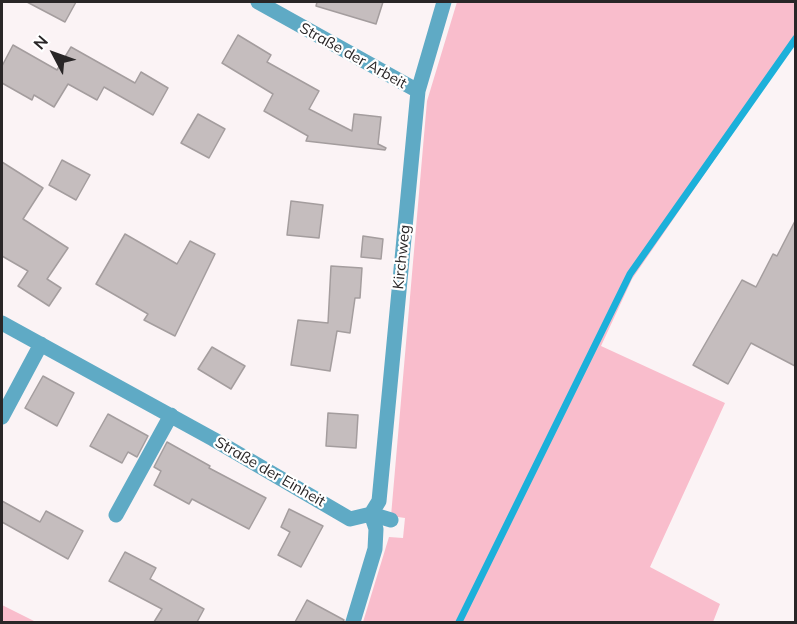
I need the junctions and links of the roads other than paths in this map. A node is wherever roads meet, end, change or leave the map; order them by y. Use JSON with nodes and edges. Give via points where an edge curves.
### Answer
{"nodes":[{"id":1,"x":258,"y":2,"type":"edge"},
{"id":2,"x":444,"y":2,"type":"edge"},
{"id":3,"x":418,"y":91,"type":"junction"},
{"id":4,"x":2,"y":323,"type":"edge"},
{"id":5,"x":41,"y":344,"type":"junction"},
{"id":6,"x":171,"y":415,"type":"junction"},
{"id":7,"x":2,"y":417,"type":"edge"},
{"id":8,"x":371,"y":514,"type":"junction"},
{"id":9,"x":116,"y":515,"type":"dead end"},
{"id":10,"x":391,"y":520,"type":"dead end"},
{"id":11,"x":352,"y":622,"type":"edge"}],
"edges":[{"from":1,"to":3,"type":"street","name":"Straße der Arbeit"},
{"from":2,"to":3,"type":"street","name":"Kirchweg"},
{"from":3,"to":8,"type":"street","name":"Kirchweg","via":[[379,501]]},
{"from":4,"to":5,"type":"street","name":"Straße der Einheit"},
{"from":5,"to":6,"type":"street","name":"Straße der Einheit"},
{"from":5,"to":7,"type":"street"},
{"from":6,"to":8,"type":"street","name":"Straße der Einheit","via":[[350,519]]},
{"from":6,"to":9,"type":"street"},
{"from":8,"to":10,"type":"street","name":"Straße der Einheit"},
{"from":8,"to":11,"type":"street","via":[[376,529],[375,549]]}]}
